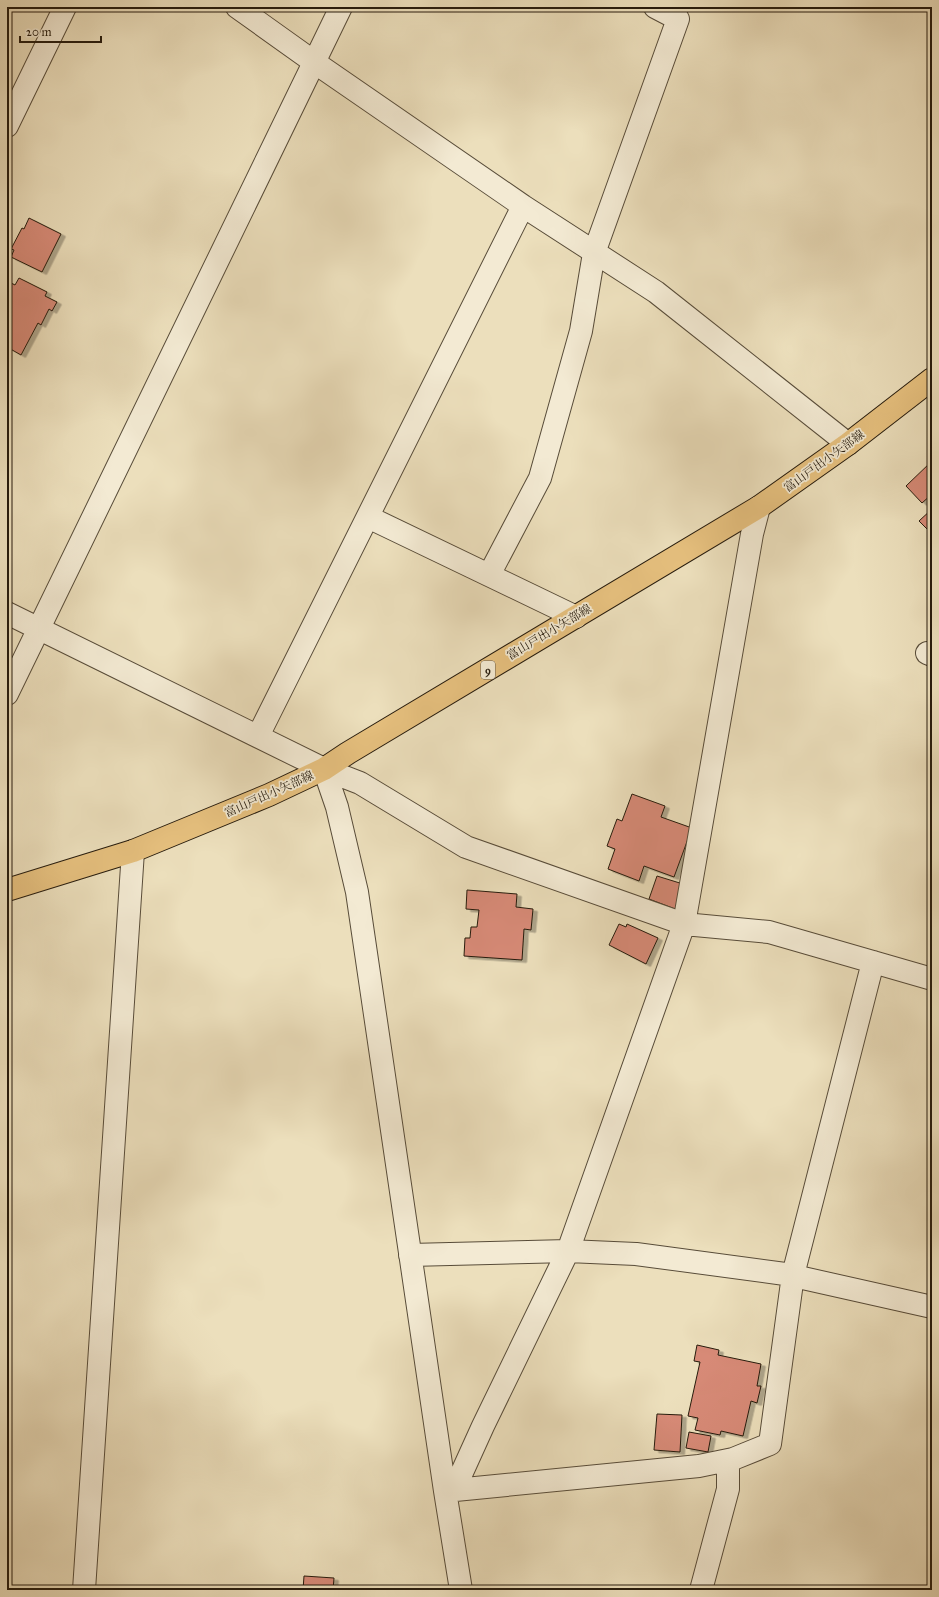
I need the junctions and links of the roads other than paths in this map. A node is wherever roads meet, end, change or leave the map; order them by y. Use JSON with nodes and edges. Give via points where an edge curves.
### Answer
{"nodes":[{"id":1,"x":65,"y":7,"type":"edge"},
{"id":2,"x":237,"y":7,"type":"edge"},
{"id":3,"x":341,"y":7,"type":"edge"},
{"id":4,"x":655,"y":7,"type":"edge"},
{"id":5,"x":314,"y":62,"type":"junction"},
{"id":6,"x":7,"y":126,"type":"edge"},
{"id":7,"x":523,"y":206,"type":"junction"},
{"id":8,"x":594,"y":253,"type":"junction"},
{"id":9,"x":932,"y":379,"type":"edge"},
{"id":10,"x":848,"y":444,"type":"junction"},
{"id":11,"x":759,"y":507,"type":"junction"},
{"id":12,"x":368,"y":517,"type":"junction"},
{"id":13,"x":489,"y":575,"type":"junction"},
{"id":14,"x":7,"y":614,"type":"edge"},
{"id":15,"x":576,"y":616,"type":"junction"},
{"id":16,"x":39,"y":629,"type":"junction"},
{"id":17,"x":7,"y":694,"type":"edge"},
{"id":18,"x":258,"y":736,"type":"junction"},
{"id":19,"x":324,"y":769,"type":"junction"},
{"id":20,"x":133,"y":851,"type":"junction"},
{"id":21,"x":7,"y":890,"type":"edge"},
{"id":22,"x":684,"y":924,"type":"junction"},
{"id":23,"x":873,"y":962,"type":"junction"},
{"id":24,"x":932,"y":979,"type":"edge"},
{"id":25,"x":568,"y":1250,"type":"junction"},
{"id":26,"x":410,"y":1255,"type":"junction"},
{"id":27,"x":793,"y":1276,"type":"junction"},
{"id":28,"x":932,"y":1307,"type":"edge"},
{"id":29,"x":728,"y":1461,"type":"junction"},
{"id":30,"x":449,"y":1491,"type":"junction"},
{"id":31,"x":84,"y":1590,"type":"edge"},
{"id":32,"x":462,"y":1590,"type":"edge"},
{"id":33,"x":701,"y":1590,"type":"edge"}],
"edges":[{"from":1,"to":6,"type":"street"},
{"from":2,"to":5,"type":"street"},
{"from":3,"to":5,"type":"street"},
{"from":4,"to":8,"type":"street","via":[[678,19]]},
{"from":5,"to":7,"type":"street"},
{"from":5,"to":16,"type":"street"},
{"from":7,"to":8,"type":"street"},
{"from":7,"to":12,"type":"street"},
{"from":8,"to":10,"type":"street","via":[[656,292]]},
{"from":8,"to":13,"type":"street","via":[[581,331],[540,478]]},
{"from":9,"to":10,"type":"main road","name":"富山戸出小矢部線","number":"9"},
{"from":10,"to":11,"type":"main road","name":"富山戸出小矢部線","number":"9"},
{"from":11,"to":15,"type":"main road","name":"富山戸出小矢部線","number":"9"},
{"from":11,"to":22,"type":"street","via":[[752,534]]},
{"from":12,"to":13,"type":"street"},
{"from":12,"to":18,"type":"street"},
{"from":13,"to":15,"type":"street"},
{"from":14,"to":16,"type":"street"},
{"from":15,"to":19,"type":"main road","name":"富山戸出小矢部線","number":"9"},
{"from":16,"to":17,"type":"street"},
{"from":16,"to":18,"type":"street"},
{"from":18,"to":19,"type":"street"},
{"from":19,"to":20,"type":"main road","name":"富山戸出小矢部線","number":"9","via":[[268,796]]},
{"from":19,"to":22,"type":"street","via":[[360,783],[466,847]]},
{"from":19,"to":26,"type":"street","via":[[337,807],[357,892]]},
{"from":20,"to":21,"type":"main road","name":"富山戸出小矢部線","number":"9"},
{"from":20,"to":31,"type":"street"},
{"from":22,"to":23,"type":"street","via":[[769,932]]},
{"from":22,"to":25,"type":"street"},
{"from":23,"to":24,"type":"street"},
{"from":23,"to":27,"type":"street"},
{"from":25,"to":26,"type":"street"},
{"from":25,"to":27,"type":"street","via":[[636,1254]]},
{"from":25,"to":30,"type":"street"},
{"from":26,"to":30,"type":"street"},
{"from":27,"to":28,"type":"street"},
{"from":27,"to":29,"type":"street","via":[[770,1444]]},
{"from":29,"to":30,"type":"street"},
{"from":29,"to":33,"type":"street","via":[[728,1489]]},
{"from":30,"to":32,"type":"street"}]}
